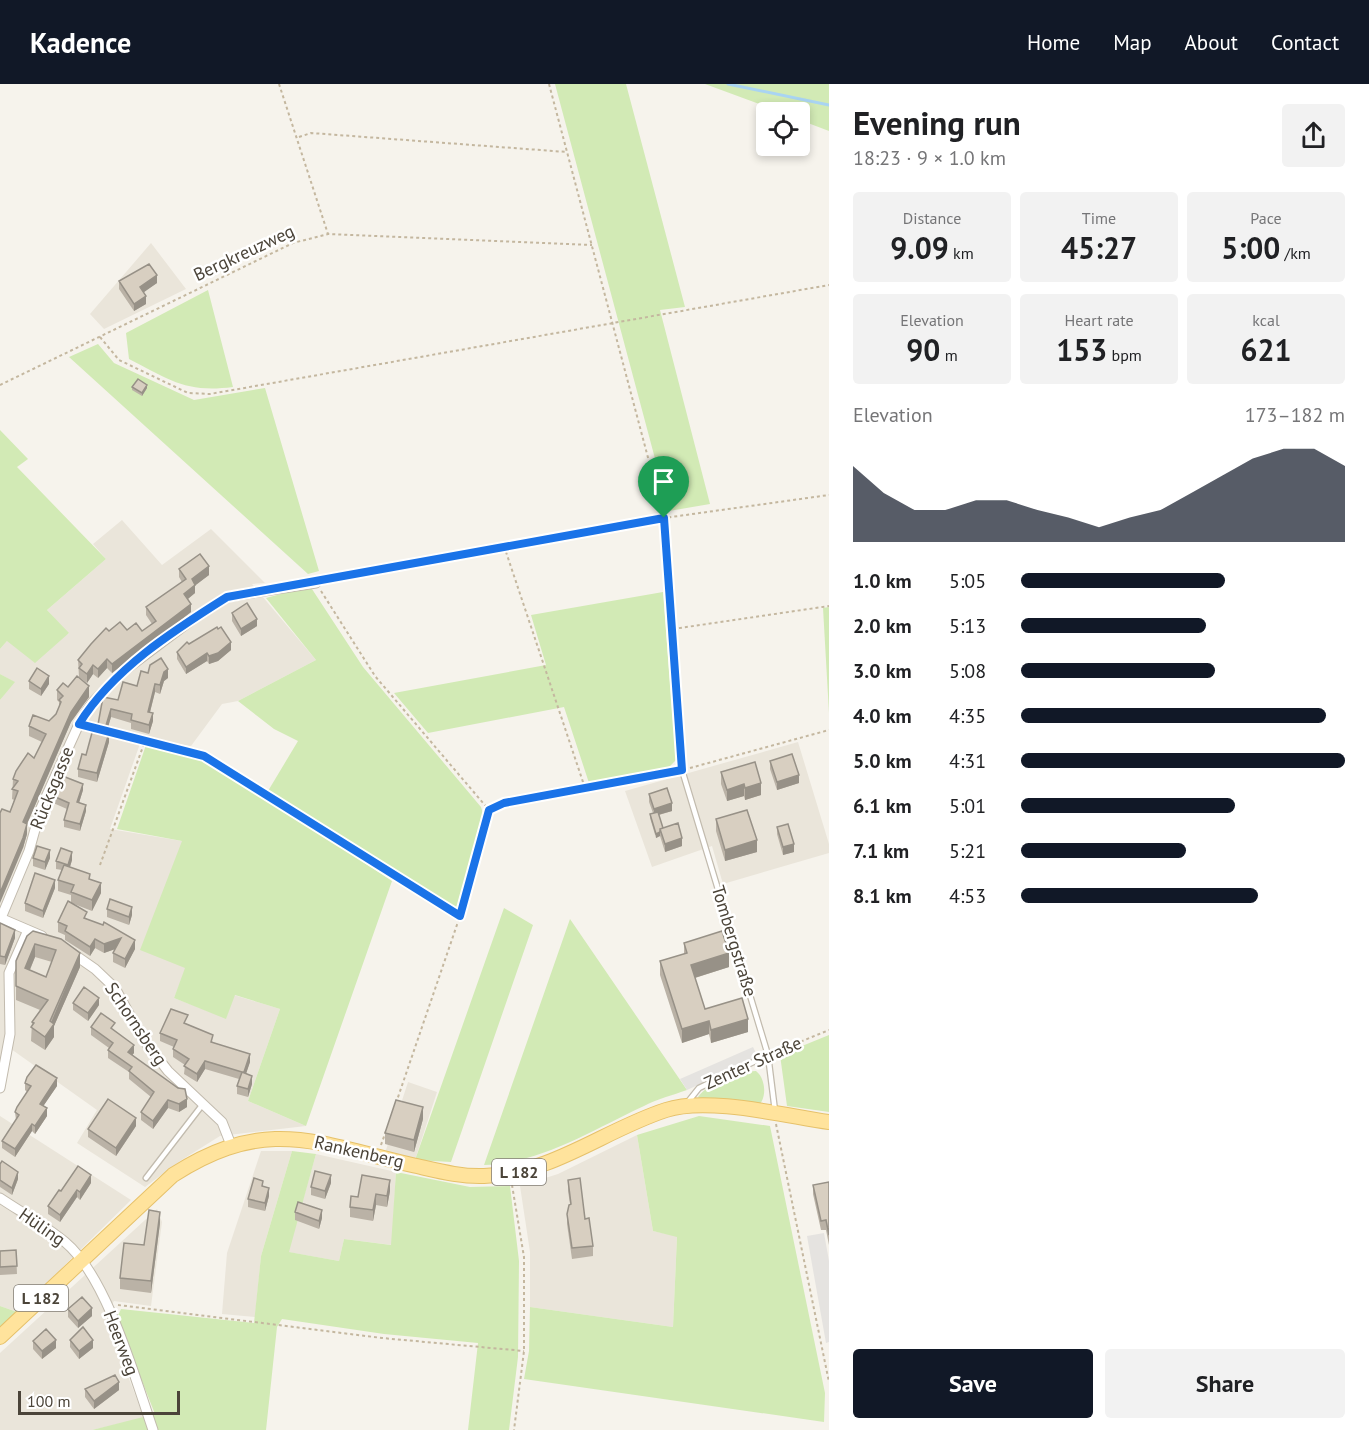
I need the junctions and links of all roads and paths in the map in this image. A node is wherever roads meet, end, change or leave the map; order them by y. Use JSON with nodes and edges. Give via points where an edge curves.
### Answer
{"nodes":[{"id":1,"x":279,"y":84,"type":"edge"},
{"id":2,"x":549,"y":84,"type":"edge"},
{"id":3,"x":299,"y":137,"type":"junction"},
{"id":4,"x":567,"y":152,"type":"junction"},
{"id":5,"x":328,"y":234,"type":"junction"},
{"id":6,"x":592,"y":245,"type":"junction"},
{"id":7,"x":829,"y":285,"type":"edge"},
{"id":8,"x":613,"y":323,"type":"junction"},
{"id":9,"x":100,"y":337,"type":"junction"},
{"id":10,"x":0,"y":385,"type":"edge"},
{"id":11,"x":829,"y":495,"type":"edge"},
{"id":12,"x":664,"y":518,"type":"junction"},
{"id":13,"x":504,"y":546,"type":"junction"},
{"id":14,"x":316,"y":582,"type":"junction"},
{"id":15,"x":829,"y":606,"type":"edge"},
{"id":16,"x":673,"y":629,"type":"junction"},
{"id":17,"x":101,"y":730,"type":"edge"},
{"id":18,"x":829,"y":730,"type":"edge"},
{"id":19,"x":145,"y":741,"type":"junction"},
{"id":20,"x":682,"y":770,"type":"junction"},
{"id":21,"x":585,"y":788,"type":"junction"},
{"id":22,"x":489,"y":810,"type":"junction"},
{"id":23,"x":100,"y":865,"type":"dead end"},
{"id":24,"x":460,"y":916,"type":"junction"},
{"id":25,"x":1,"y":918,"type":"edge"},
{"id":26,"x":28,"y":930,"type":"junction"},
{"id":27,"x":829,"y":1030,"type":"edge"},
{"id":28,"x":768,"y":1055,"type":"junction"},
{"id":29,"x":0,"y":1088,"type":"edge"},
{"id":30,"x":203,"y":1104,"type":"junction"},
{"id":31,"x":686,"y":1106,"type":"junction"},
{"id":32,"x":392,"y":1113,"type":"edge"},
{"id":33,"x":775,"y":1115,"type":"junction"},
{"id":34,"x":829,"y":1122,"type":"edge"},
{"id":35,"x":388,"y":1124,"type":"edge"},
{"id":36,"x":231,"y":1145,"type":"junction"},
{"id":37,"x":377,"y":1156,"type":"junction"},
{"id":38,"x":510,"y":1174,"type":"junction"},
{"id":39,"x":146,"y":1178,"type":"dead end"},
{"id":40,"x":0,"y":1198,"type":"edge"},
{"id":41,"x":82,"y":1260,"type":"junction"},
{"id":42,"x":106,"y":1304,"type":"junction"},
{"id":43,"x":0,"y":1337,"type":"edge"},
{"id":44,"x":524,"y":1352,"type":"junction"},
{"id":45,"x":829,"y":1382,"type":"edge"},
{"id":46,"x":153,"y":1430,"type":"edge"},
{"id":47,"x":514,"y":1430,"type":"edge"}],
"edges":[{"from":1,"to":3,"type":"path"},
{"from":2,"to":4,"type":"path"},
{"from":3,"to":4,"type":"path","via":[[310,133]]},
{"from":3,"to":5,"type":"path"},
{"from":4,"to":6,"type":"path"},
{"from":5,"to":6,"type":"path","name":"Bergkreuzweg"},
{"from":5,"to":9,"type":"path","name":"Bergkreuzweg","via":[[293,243]]},
{"from":6,"to":8,"type":"path"},
{"from":7,"to":8,"type":"path"},
{"from":8,"to":9,"type":"path","via":[[210,394],[188,393],[118,360]]},
{"from":8,"to":12,"type":"path"},
{"from":9,"to":10,"type":"path","name":"Bergkreuzweg"},
{"from":11,"to":12,"type":"path"},
{"from":12,"to":13,"type":"path"},
{"from":12,"to":16,"type":"path"},
{"from":13,"to":14,"type":"path"},
{"from":13,"to":21,"type":"path"},
{"from":14,"to":22,"type":"path","via":[[375,676]]},
{"from":14,"to":25,"type":"street","name":"Rücksgasse","via":[[227,597],[125,670],[92,703],[41,808],[29,851]]},
{"from":15,"to":16,"type":"path"},
{"from":16,"to":20,"type":"path"},
{"from":17,"to":19,"type":"path"},
{"from":18,"to":20,"type":"path"},
{"from":19,"to":23,"type":"path"},
{"from":19,"to":24,"type":"path","via":[[204,756]]},
{"from":20,"to":21,"type":"path"},
{"from":20,"to":28,"type":"lane","name":"Tombergstraße"},
{"from":21,"to":22,"type":"path","via":[[504,803]]},
{"from":22,"to":24,"type":"path"},
{"from":24,"to":32,"type":"path"},
{"from":25,"to":26,"type":"street","name":"Schornsberg"},
{"from":26,"to":29,"type":"street","via":[[9,973],[10,1034]]},
{"from":26,"to":30,"type":"street","name":"Schornsberg","via":[[59,945],[115,988],[143,1039],[168,1071]]},
{"from":27,"to":28,"type":"path","name":"Zenter Straße"},
{"from":28,"to":31,"type":"lane","name":"Zenter Straße","via":[[699,1088]]},
{"from":28,"to":33,"type":"lane","name":"Tombergstraße"},
{"from":30,"to":36,"type":"street","name":"Schornsberg","via":[[222,1122]]},
{"from":30,"to":39,"type":"lane"},
{"from":31,"to":33,"type":"main road","name":"Rankenberg","number":"L 182"},
{"from":31,"to":38,"type":"main road","name":"Rankenberg","number":"L 182","via":[[668,1109],[536,1168]]},
{"from":33,"to":34,"type":"main road","number":"L 182"},
{"from":33,"to":45,"type":"path"},
{"from":35,"to":37,"type":"path"},
{"from":36,"to":37,"type":"main road","name":"Rankenberg","number":"L 182","via":[[260,1138],[300,1139]]},
{"from":36,"to":41,"type":"main road","name":"Rankenberg","number":"L 182","via":[[201,1157],[173,1175]]},
{"from":37,"to":38,"type":"main road","name":"Rankenberg","number":"L 182","via":[[450,1173]]},
{"from":38,"to":44,"type":"path","via":[[524,1257]]},
{"from":40,"to":41,"type":"street","name":"Hüling","via":[[66,1242]]},
{"from":41,"to":42,"type":"street","name":"Heerweg"},
{"from":41,"to":43,"type":"main road","name":"Rankenberg","number":"L 182"},
{"from":42,"to":44,"type":"path"},
{"from":42,"to":46,"type":"street","name":"Heerweg"},
{"from":44,"to":47,"type":"path"}]}
